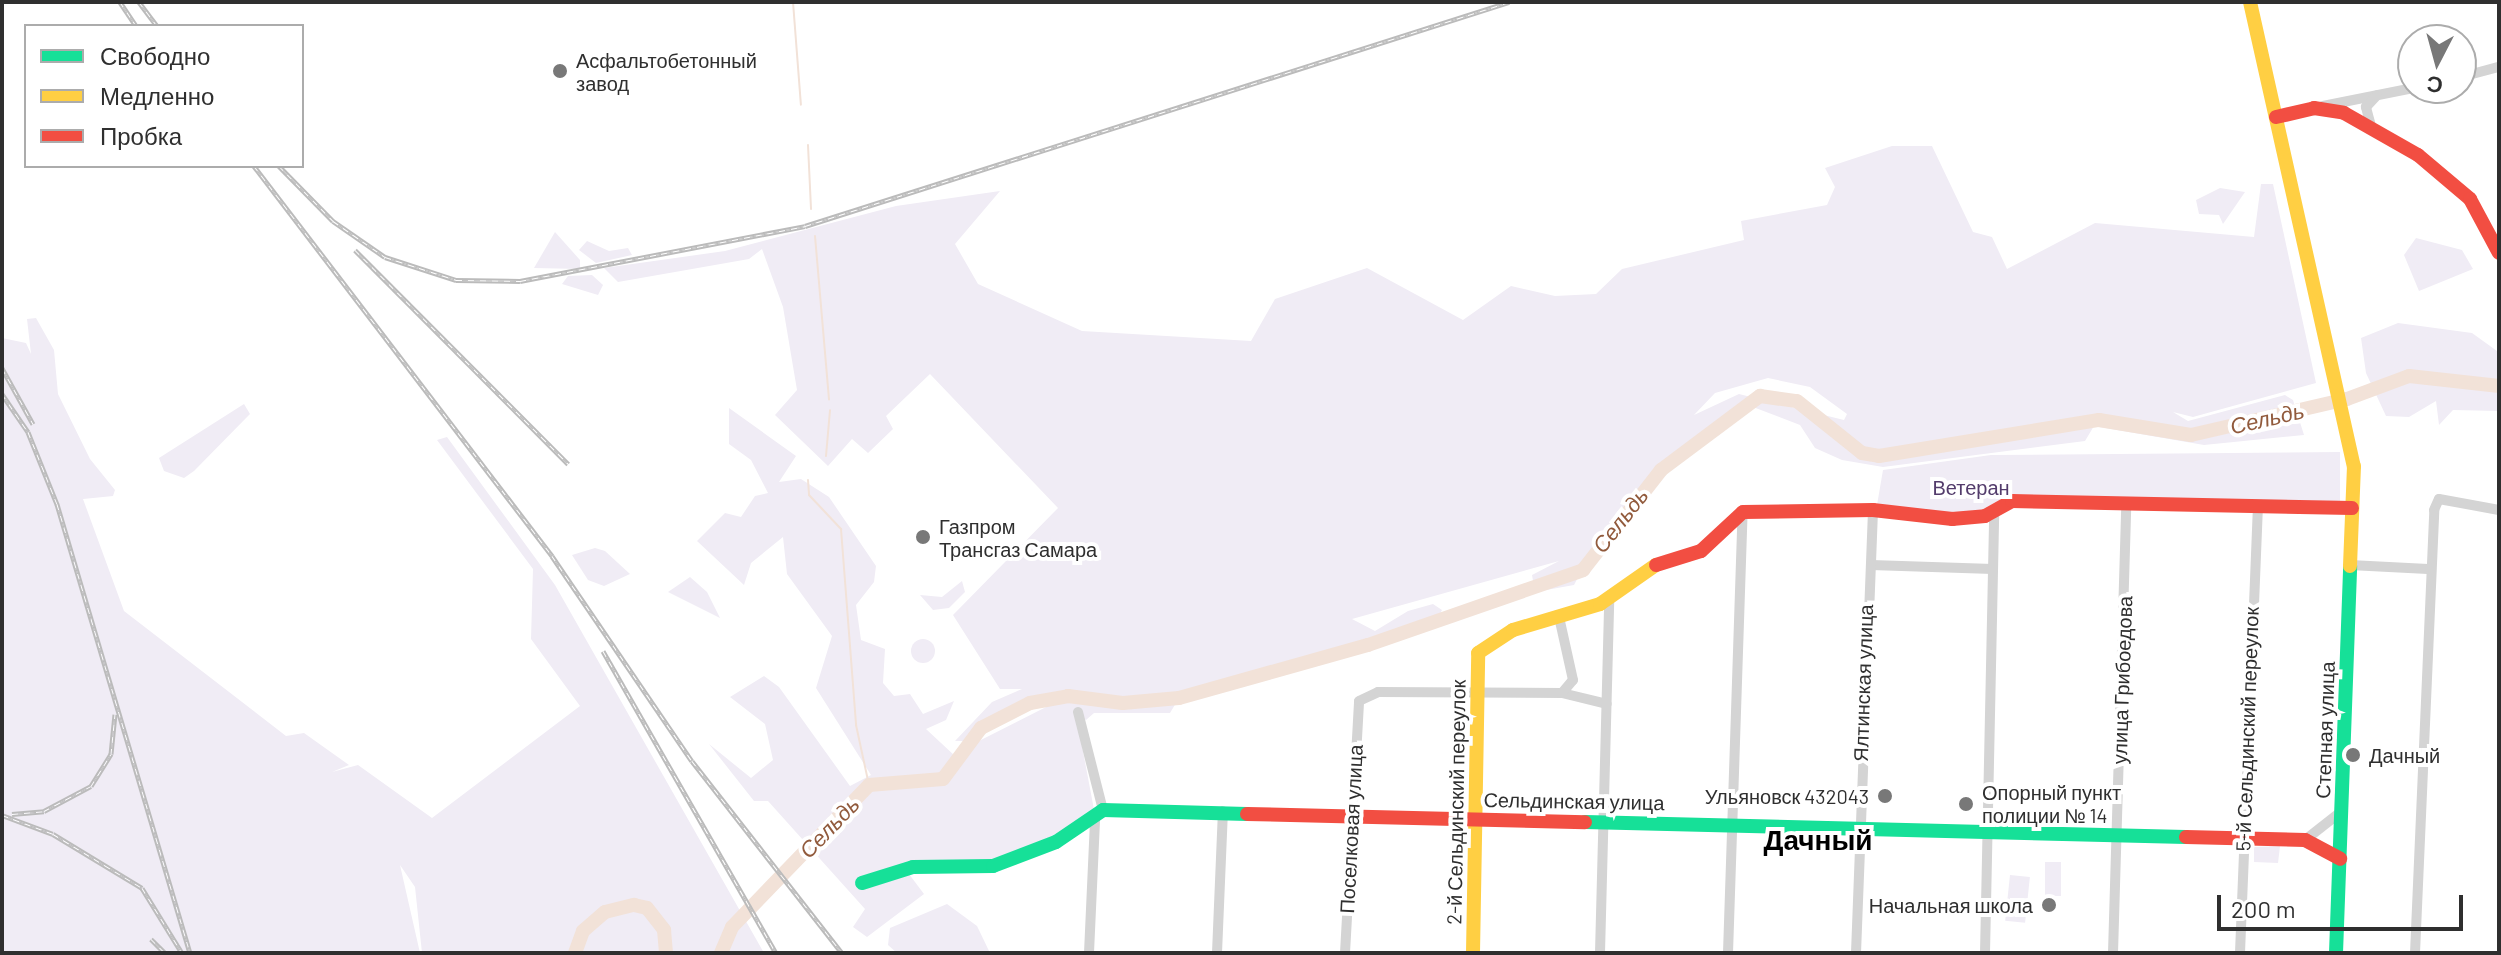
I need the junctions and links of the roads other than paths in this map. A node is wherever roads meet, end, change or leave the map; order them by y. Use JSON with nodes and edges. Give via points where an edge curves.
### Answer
{"nodes":[{"id":1,"x":2250,"y":2,"type":"edge"},
{"id":2,"x":2499,"y":67,"type":"edge"},
{"id":3,"x":2477,"y":73,"type":"edge"},
{"id":4,"x":2397,"y":91,"type":"edge"},
{"id":5,"x":2378,"y":95,"type":"junction"},
{"id":6,"x":2314,"y":108,"type":"junction"},
{"id":7,"x":2276,"y":117,"type":"junction"},
{"id":8,"x":2371,"y":126,"type":"junction"},
{"id":9,"x":2499,"y":253,"type":"edge"},
{"id":10,"x":2126,"y":503,"type":"junction"},
{"id":11,"x":2258,"y":506,"type":"junction"},
{"id":12,"x":2352,"y":508,"type":"junction"},
{"id":13,"x":1873,"y":510,"type":"junction"},
{"id":14,"x":2499,"y":510,"type":"edge"},
{"id":15,"x":1743,"y":512,"type":"junction"},
{"id":16,"x":1994,"y":513,"type":"junction"},
{"id":17,"x":1871,"y":565,"type":"junction"},
{"id":18,"x":2350,"y":565,"type":"junction"},
{"id":19,"x":1993,"y":569,"type":"junction"},
{"id":20,"x":2428,"y":569,"type":"junction"},
{"id":21,"x":1609,"y":600,"type":"junction"},
{"id":22,"x":1559,"y":617,"type":"junction"},
{"id":23,"x":1562,"y":693,"type":"junction"},
{"id":24,"x":1480,"y":696,"type":"junction"},
{"id":25,"x":1607,"y":704,"type":"junction"},
{"id":26,"x":1078,"y":712,"type":"dead end"},
{"id":27,"x":1223,"y":811,"type":"junction"},
{"id":28,"x":2342,"y":811,"type":"junction"},
{"id":29,"x":1099,"y":815,"type":"junction"},
{"id":30,"x":1351,"y":815,"type":"junction"},
{"id":31,"x":1478,"y":818,"type":"junction"},
{"id":32,"x":1601,"y":821,"type":"junction"},
{"id":33,"x":1732,"y":825,"type":"junction"},
{"id":34,"x":1858,"y":830,"type":"junction"},
{"id":35,"x":1987,"y":834,"type":"junction"},
{"id":36,"x":2117,"y":840,"type":"junction"},
{"id":37,"x":2243,"y":840,"type":"junction"},
{"id":38,"x":2305,"y":840,"type":"junction"},
{"id":39,"x":2340,"y":859,"type":"junction"},
{"id":40,"x":862,"y":883,"type":"dead end"},
{"id":41,"x":1089,"y":953,"type":"edge"},
{"id":42,"x":1217,"y":953,"type":"edge"},
{"id":43,"x":1345,"y":953,"type":"edge"},
{"id":44,"x":1473,"y":953,"type":"edge"},
{"id":45,"x":1600,"y":953,"type":"edge"},
{"id":46,"x":1728,"y":953,"type":"edge"},
{"id":47,"x":1856,"y":953,"type":"edge"},
{"id":48,"x":1985,"y":953,"type":"edge"},
{"id":49,"x":2113,"y":953,"type":"edge"},
{"id":50,"x":2240,"y":953,"type":"edge"},
{"id":51,"x":2336,"y":953,"type":"edge"},
{"id":52,"x":2415,"y":953,"type":"edge"}],
"edges":[{"from":1,"to":7,"type":"street","name":"Степная улица"},
{"from":2,"to":3,"type":"street"},
{"from":4,"to":5,"type":"street"},
{"from":5,"to":6,"type":"street"},
{"from":5,"to":8,"type":"street","via":[[2366,107]]},
{"from":6,"to":7,"type":"street"},
{"from":6,"to":8,"type":"street"},
{"from":7,"to":12,"type":"street","name":"Степная улица","via":[[2348,431]]},
{"from":8,"to":9,"type":"street","via":[[2456,183]]},
{"from":10,"to":11,"type":"street"},
{"from":10,"to":16,"type":"street","via":[[2012,501]]},
{"from":10,"to":36,"type":"street","name":"улица Грибоедова"},
{"from":11,"to":12,"type":"street"},
{"from":11,"to":37,"type":"street","name":"5-й Сельдинский переулок"},
{"from":12,"to":18,"type":"street","name":"Степная улица"},
{"from":13,"to":15,"type":"street"},
{"from":13,"to":16,"type":"street","via":[[1943,519]]},
{"from":13,"to":17,"type":"street","name":"Ялтинская улица"},
{"from":14,"to":20,"type":"street","via":[[2439,499]]},
{"from":15,"to":21,"type":"street","via":[[1701,551],[1638,572]]},
{"from":15,"to":33,"type":"street"},
{"from":16,"to":19,"type":"street"},
{"from":17,"to":19,"type":"street"},
{"from":17,"to":34,"type":"street","name":"Ялтинская улица"},
{"from":18,"to":20,"type":"street"},
{"from":18,"to":28,"type":"street","name":"Степная улица"},
{"from":19,"to":35,"type":"street"},
{"from":20,"to":52,"type":"street"},
{"from":21,"to":22,"type":"street"},
{"from":21,"to":25,"type":"street"},
{"from":22,"to":23,"type":"street","via":[[1573,680]]},
{"from":22,"to":24,"type":"street","name":"2-й Сельдинский переулок","via":[[1513,630],[1478,653]]},
{"from":23,"to":24,"type":"street"},
{"from":23,"to":25,"type":"street"},
{"from":24,"to":30,"type":"street","name":"Поселковая улица","via":[[1378,692],[1357,706]]},
{"from":24,"to":31,"type":"street","name":"2-й Сельдинский переулок"},
{"from":25,"to":32,"type":"street"},
{"from":26,"to":29,"type":"street"},
{"from":27,"to":29,"type":"street","name":"Сельдинская улица"},
{"from":27,"to":30,"type":"street","name":"Сельдинская улица"},
{"from":27,"to":42,"type":"street"},
{"from":28,"to":38,"type":"street"},
{"from":28,"to":39,"type":"street","name":"Степная улица"},
{"from":29,"to":40,"type":"street","name":"Сельдинская улица","via":[[993,866],[913,867]]},
{"from":29,"to":41,"type":"street"},
{"from":30,"to":31,"type":"street","name":"Сельдинская улица"},
{"from":30,"to":43,"type":"street","name":"Поселковая улица"},
{"from":31,"to":32,"type":"street","name":"Сельдинская улица"},
{"from":31,"to":44,"type":"street","name":"2-й Сельдинский переулок"},
{"from":32,"to":33,"type":"street","name":"Сельдинская улица"},
{"from":32,"to":45,"type":"street"},
{"from":33,"to":34,"type":"street","name":"Сельдинская улица"},
{"from":33,"to":46,"type":"street"},
{"from":34,"to":35,"type":"street","name":"Сельдинская улица"},
{"from":34,"to":47,"type":"street","name":"Ялтинская улица"},
{"from":35,"to":36,"type":"street","name":"Сельдинская улица"},
{"from":35,"to":48,"type":"street"},
{"from":36,"to":37,"type":"street","name":"Сельдинская улица"},
{"from":36,"to":49,"type":"street","name":"улица Грибоедова"},
{"from":37,"to":38,"type":"street","name":"Сельдинская улица"},
{"from":37,"to":50,"type":"street","name":"5-й Сельдинский переулок"},
{"from":38,"to":39,"type":"street","name":"Сельдинская улица"},
{"from":39,"to":51,"type":"street","name":"Степная улица"}]}
